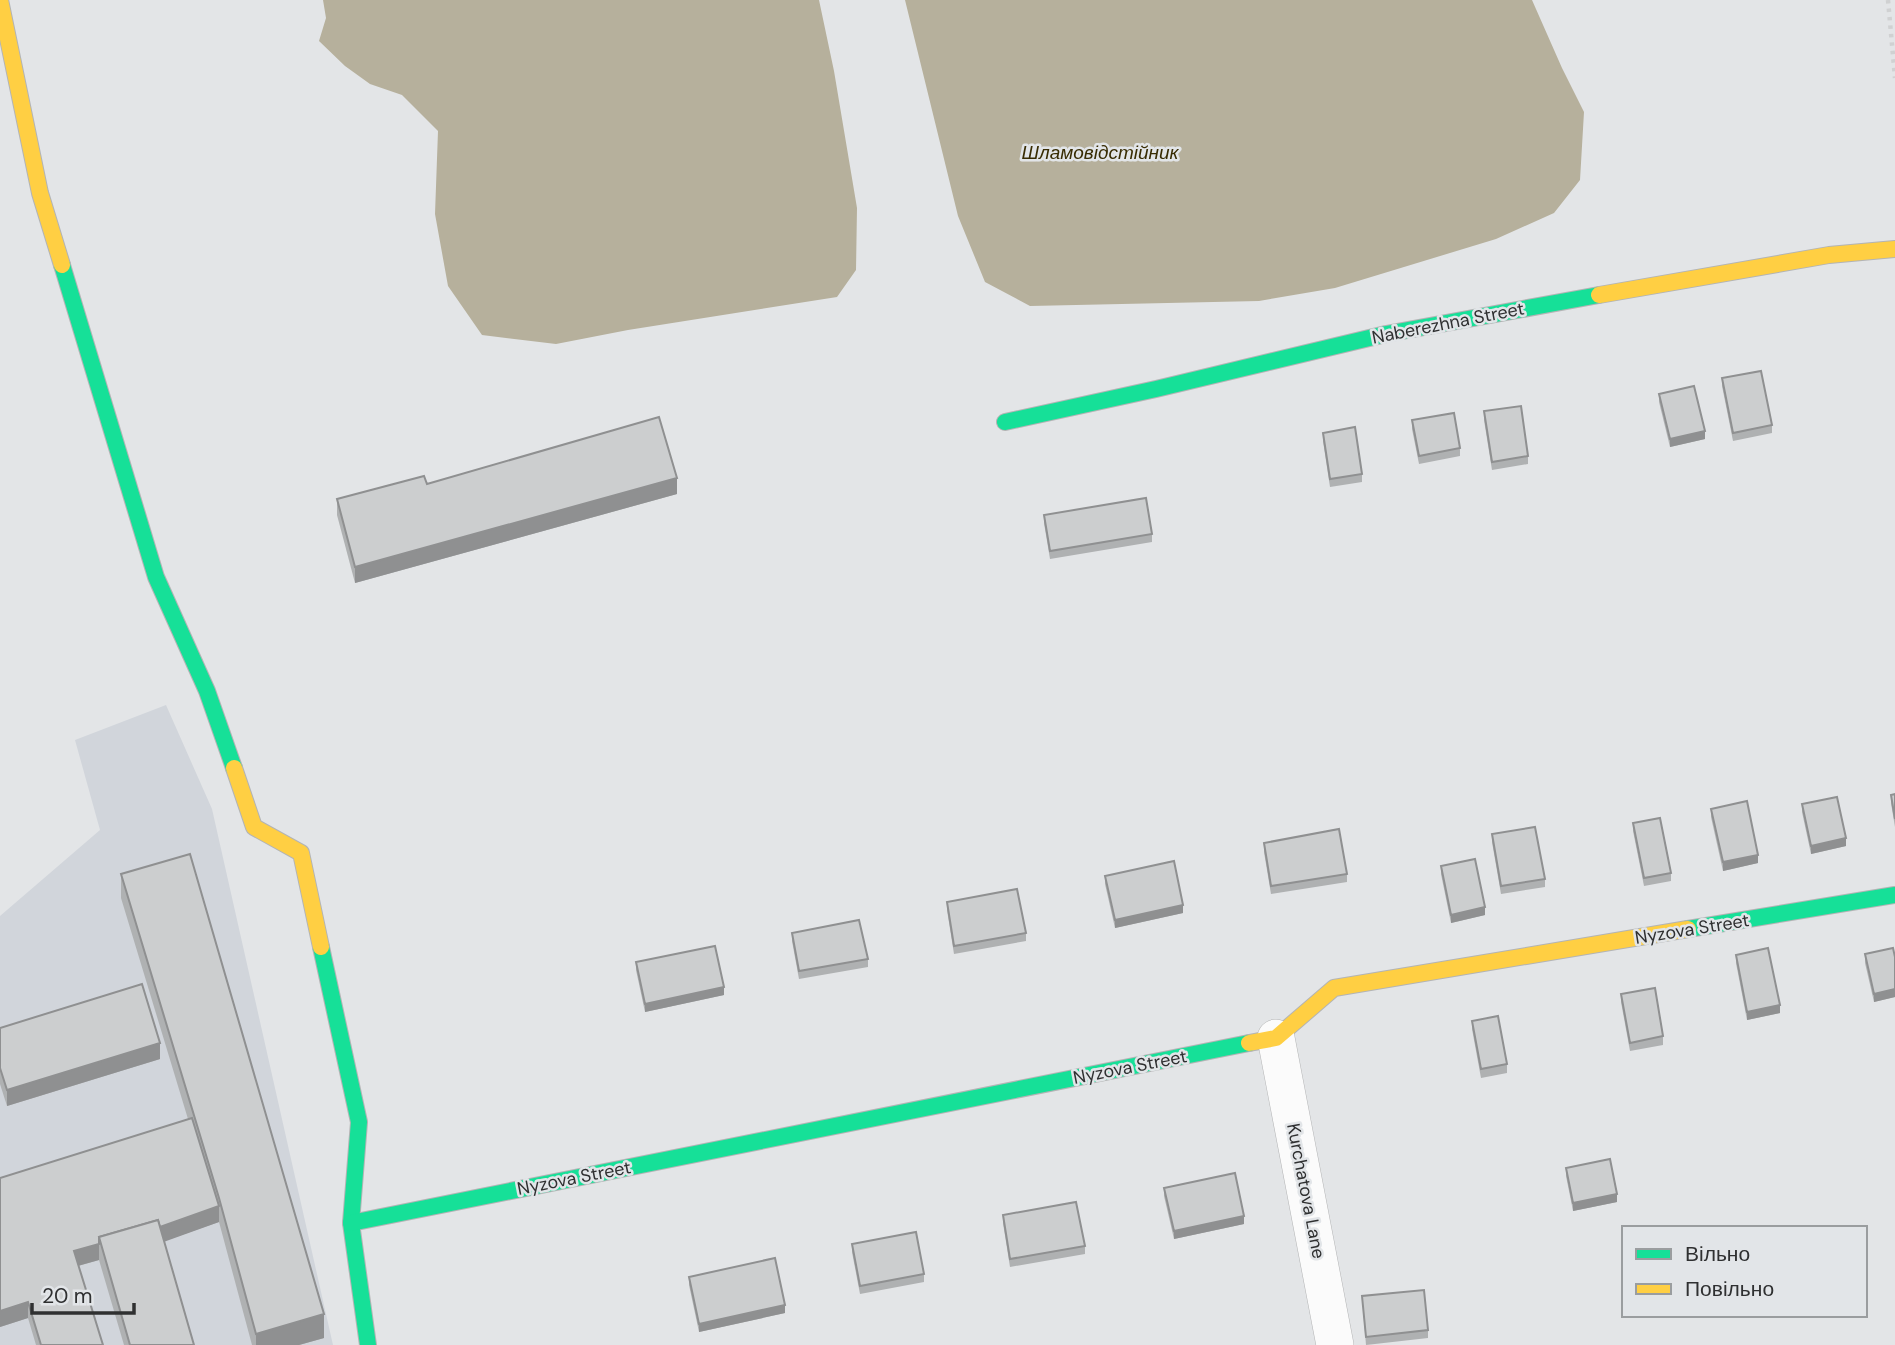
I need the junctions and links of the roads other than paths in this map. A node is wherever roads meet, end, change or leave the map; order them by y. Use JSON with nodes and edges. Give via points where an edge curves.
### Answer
{"nodes":[{"id":1,"x":0,"y":0,"type":"edge"},
{"id":2,"x":1895,"y":249,"type":"edge"},
{"id":3,"x":1006,"y":422,"type":"dead end"},
{"id":4,"x":1895,"y":895,"type":"edge"},
{"id":5,"x":1276,"y":1038,"type":"junction"},
{"id":6,"x":351,"y":1223,"type":"junction"},
{"id":7,"x":368,"y":1345,"type":"edge"},
{"id":8,"x":1335,"y":1345,"type":"edge"}],
"edges":[{"from":1,"to":6,"type":"street","via":[[40,193],[156,577],[207,691],[254,827],[301,853],[359,1122]]},
{"from":2,"to":3,"type":"street","name":"Naberezhna Street","via":[[1829,255],[1385,334]]},
{"from":4,"to":5,"type":"street","name":"Nyzova Street","via":[[1334,988]]},
{"from":5,"to":6,"type":"street","name":"Nyzova Street"},
{"from":5,"to":8,"type":"street","name":"Kurchatova Lane"},
{"from":6,"to":7,"type":"street"}]}
